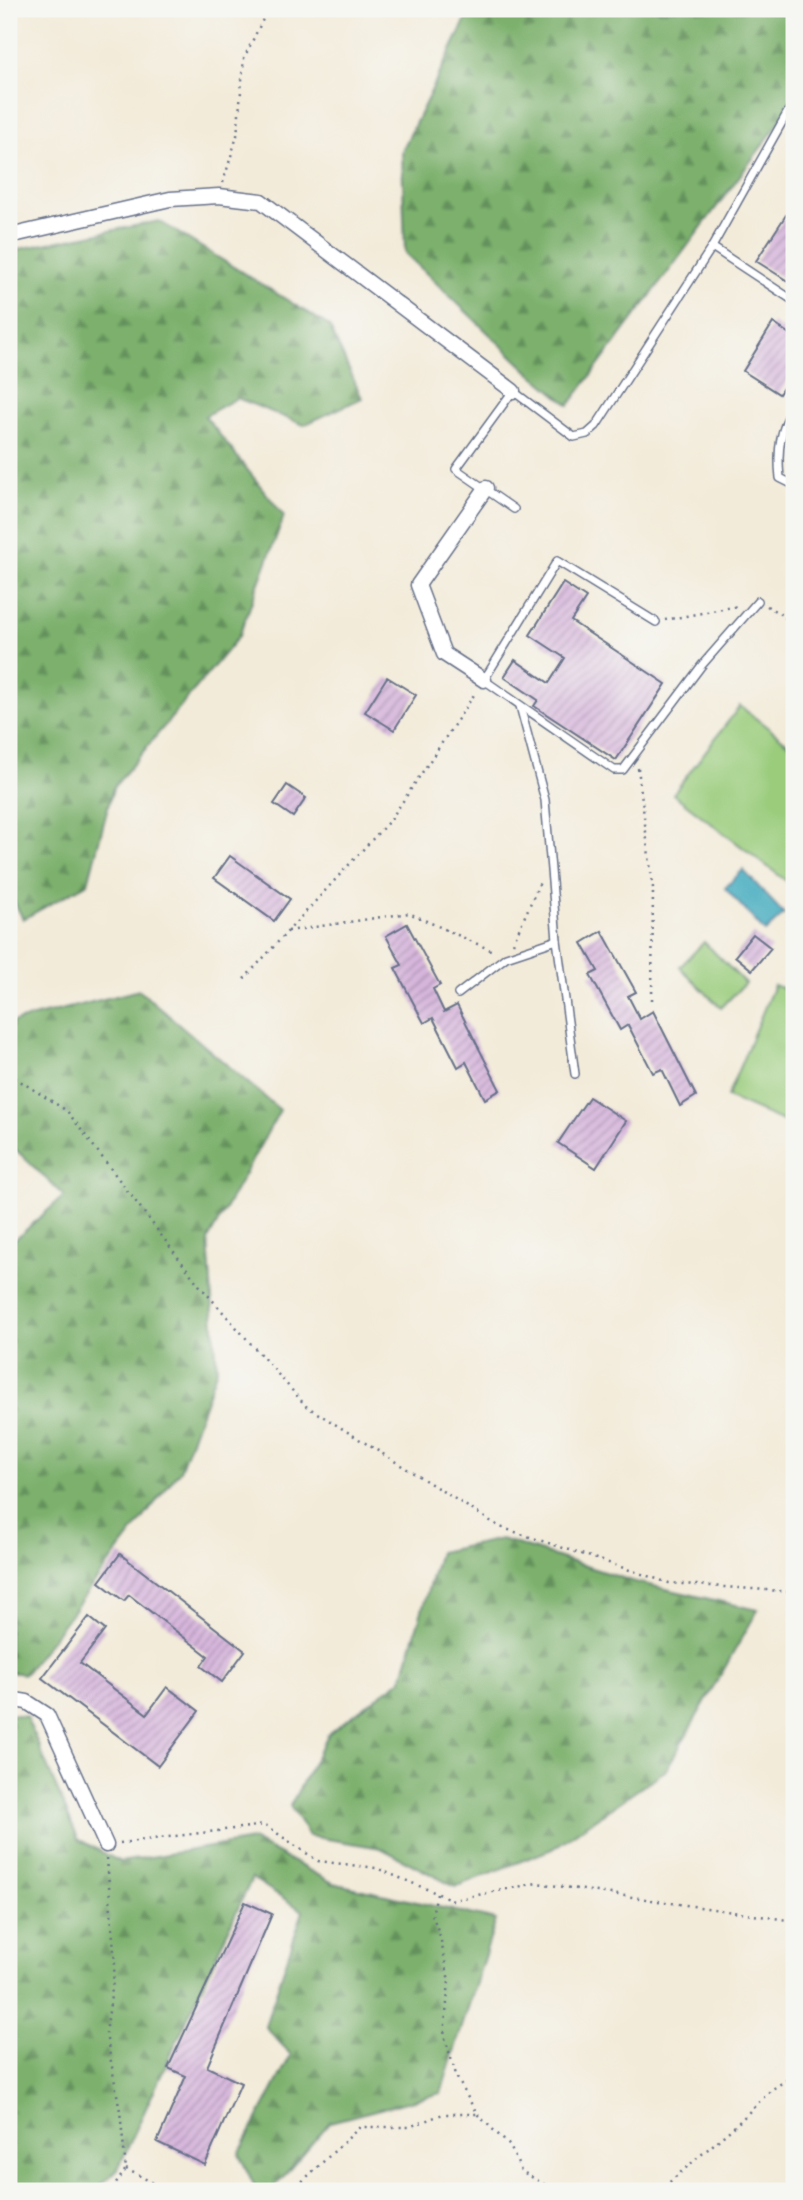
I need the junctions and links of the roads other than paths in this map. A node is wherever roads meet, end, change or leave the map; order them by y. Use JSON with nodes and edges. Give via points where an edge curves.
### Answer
{"nodes":[{"id":1,"x":794,"y":101,"type":"edge"},
{"id":2,"x":9,"y":236,"type":"edge"},
{"id":3,"x":712,"y":247,"type":"junction"},
{"id":4,"x":794,"y":301,"type":"edge"},
{"id":5,"x":513,"y":391,"type":"junction"},
{"id":6,"x":794,"y":405,"type":"edge"},
{"id":7,"x":794,"y":485,"type":"edge"},
{"id":8,"x":485,"y":488,"type":"junction"},
{"id":9,"x":514,"y":509,"type":"dead end"},
{"id":10,"x":758,"y":601,"type":"road end"},
{"id":11,"x":656,"y":622,"type":"road end"},
{"id":12,"x":484,"y":680,"type":"junction"},
{"id":13,"x":520,"y":705,"type":"junction"},
{"id":14,"x":557,"y":940,"type":"junction"},
{"id":15,"x":458,"y":994,"type":"dead end"},
{"id":16,"x":575,"y":1074,"type":"dead end"},
{"id":17,"x":9,"y":1699,"type":"edge"},
{"id":18,"x":106,"y":1845,"type":"road end"}],
"edges":[{"from":1,"to":3,"type":"lane"},
{"from":2,"to":5,"type":"street","via":[[170,199],[219,196],[261,201]]},
{"from":3,"to":4,"type":"lane"},
{"from":3,"to":5,"type":"lane","via":[[587,435],[574,437]]},
{"from":5,"to":8,"type":"lane","via":[[456,469]]},
{"from":6,"to":7,"type":"lane","via":[[777,449],[780,478]]},
{"from":8,"to":9,"type":"lane"},
{"from":8,"to":12,"type":"street","via":[[418,585],[444,654]]},
{"from":10,"to":13,"type":"lane","via":[[702,665],[623,769],[614,770]]},
{"from":11,"to":12,"type":"lane","via":[[557,561]]},
{"from":12,"to":13,"type":"lane"},
{"from":13,"to":14,"type":"lane","via":[[545,800]]},
{"from":14,"to":15,"type":"lane","via":[[506,957]]},
{"from":14,"to":16,"type":"lane"},
{"from":17,"to":18,"type":"street","via":[[27,1702],[47,1715]]}]}
